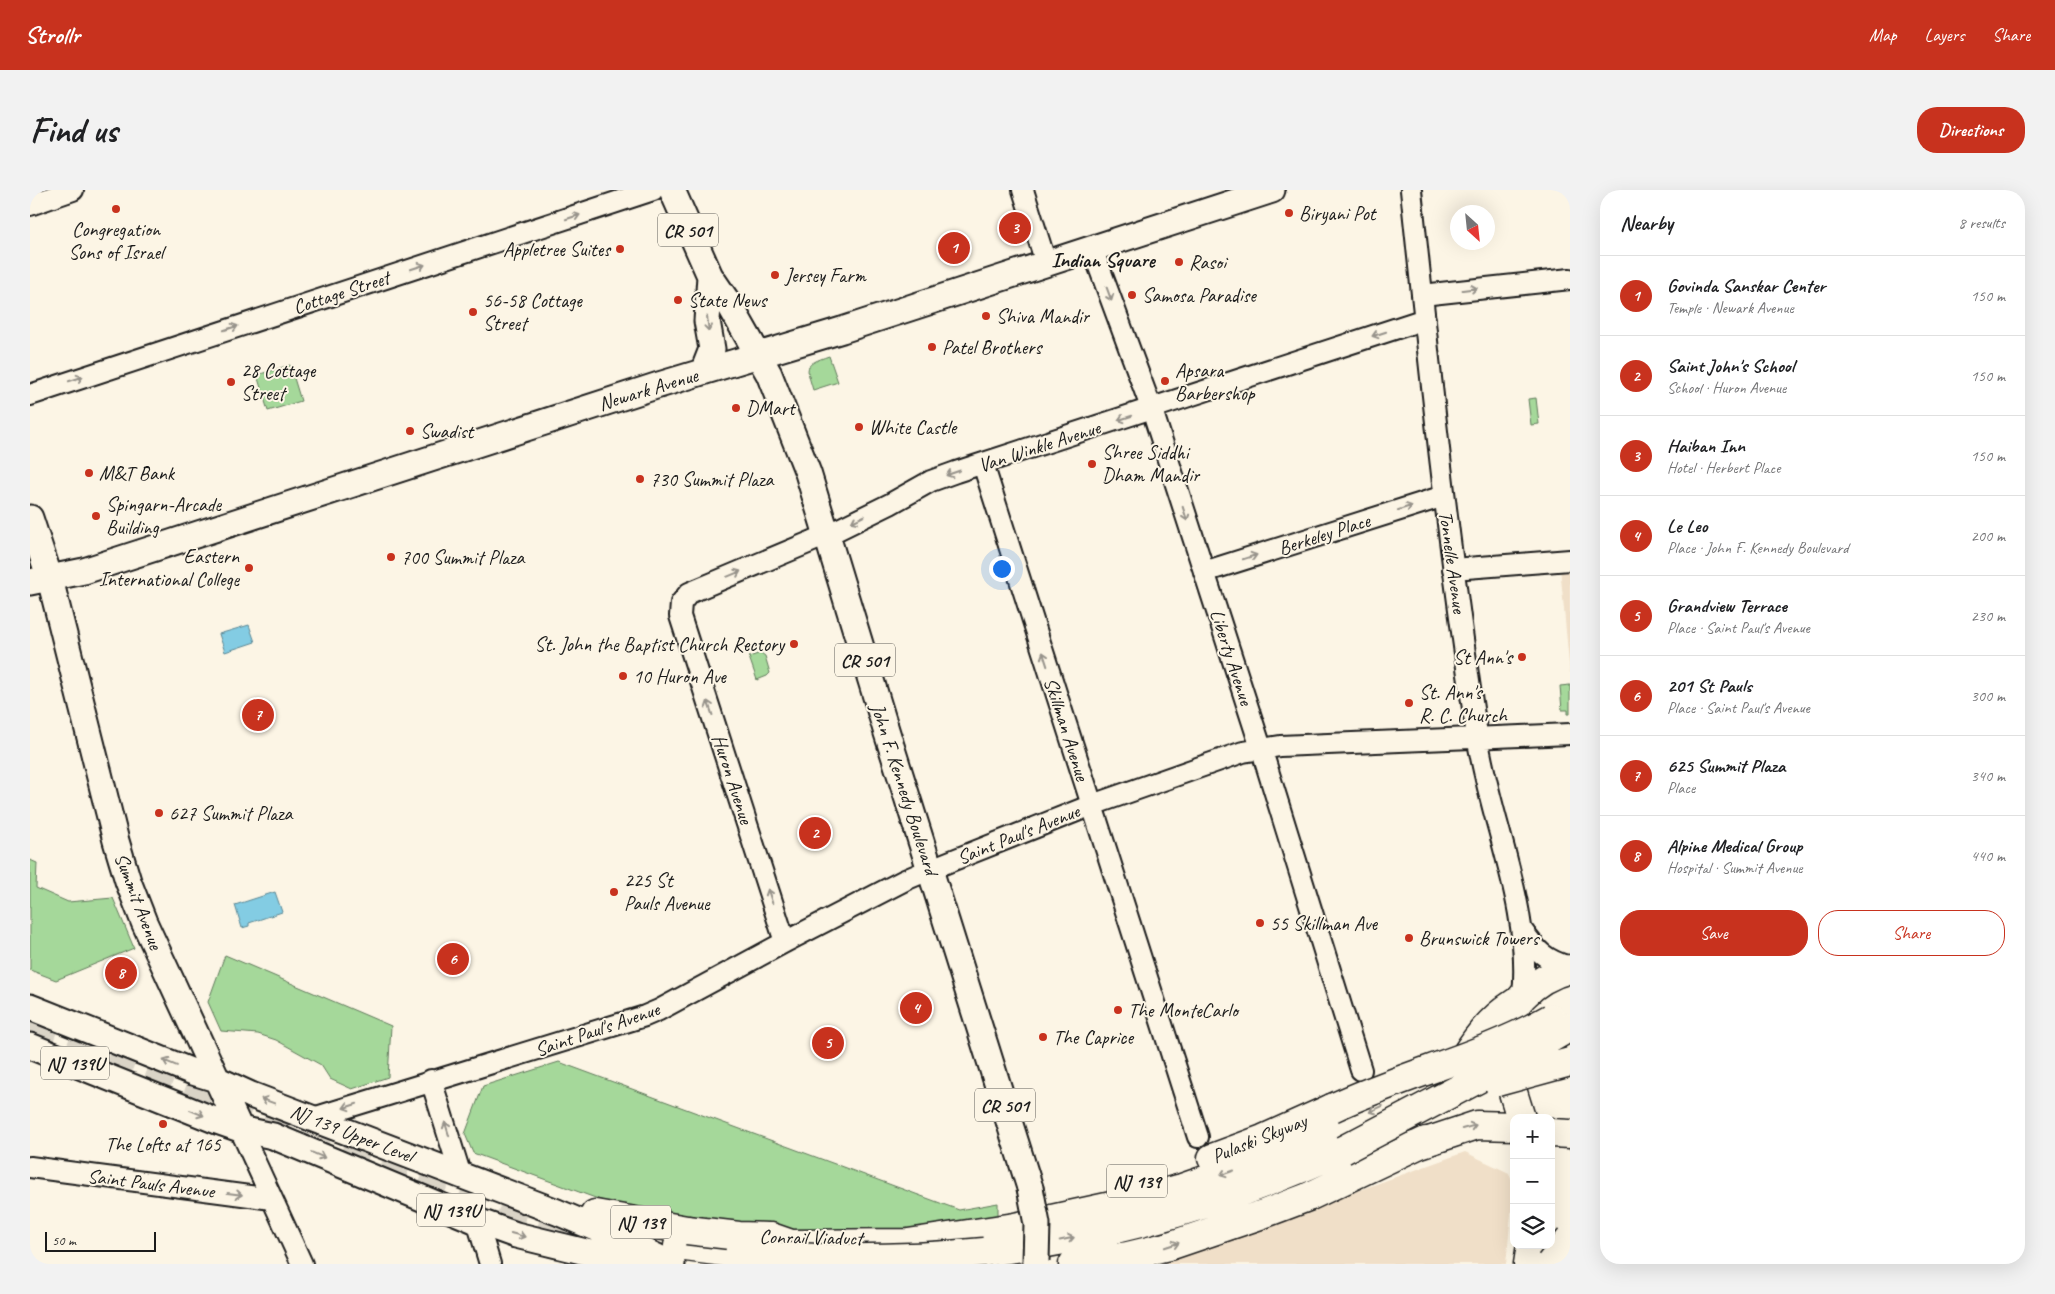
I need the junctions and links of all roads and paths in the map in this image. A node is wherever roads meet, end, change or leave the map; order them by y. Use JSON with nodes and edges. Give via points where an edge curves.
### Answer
{"nodes":[{"id":1,"x":73,"y":190,"type":"edge"},
{"id":2,"x":653,"y":190,"type":"edge"},
{"id":3,"x":672,"y":190,"type":"edge"},
{"id":4,"x":1023,"y":190,"type":"edge"},
{"id":5,"x":1272,"y":190,"type":"edge"},
{"id":6,"x":1411,"y":190,"type":"edge"},
{"id":7,"x":30,"y":204,"type":"edge"},
{"id":8,"x":1092,"y":248,"type":"junction"},
{"id":9,"x":1046,"y":263,"type":"junction"},
{"id":10,"x":710,"y":276,"type":"junction"},
{"id":11,"x":1570,"y":279,"type":"edge"},
{"id":12,"x":1422,"y":295,"type":"junction"},
{"id":13,"x":1425,"y":319,"type":"junction"},
{"id":14,"x":758,"y":356,"type":"junction"},
{"id":15,"x":703,"y":372,"type":"junction"},
{"id":16,"x":30,"y":395,"type":"edge"},
{"id":17,"x":1152,"y":410,"type":"junction"},
{"id":18,"x":983,"y":464,"type":"junction"},
{"id":19,"x":1444,"y":496,"type":"junction"},
{"id":20,"x":30,"y":518,"type":"edge"},
{"id":21,"x":827,"y":534,"type":"junction"},
{"id":22,"x":30,"y":560,"type":"edge"},
{"id":23,"x":1570,"y":560,"type":"edge"},
{"id":24,"x":1453,"y":569,"type":"junction"},
{"id":25,"x":1204,"y":572,"type":"junction"},
{"id":26,"x":40,"y":580,"type":"edge"},
{"id":27,"x":680,"y":616,"type":"joint"},
{"id":28,"x":1570,"y":734,"type":"edge"},
{"id":29,"x":1477,"y":738,"type":"junction"},
{"id":30,"x":1261,"y":748,"type":"junction"},
{"id":31,"x":1092,"y":806,"type":"junction"},
{"id":32,"x":931,"y":869,"type":"junction"},
{"id":33,"x":1522,"y":930,"type":"junction"},
{"id":34,"x":786,"y":942,"type":"junction"},
{"id":35,"x":1570,"y":968,"type":"edge"},
{"id":36,"x":1521,"y":998,"type":"junction"},
{"id":37,"x":30,"y":1006,"type":"edge"},
{"id":38,"x":1570,"y":1008,"type":"edge"},
{"id":39,"x":1570,"y":1023,"type":"edge"},
{"id":40,"x":1570,"y":1027,"type":"edge"},
{"id":41,"x":30,"y":1046,"type":"edge"},
{"id":42,"x":1505,"y":1056,"type":"junction"},
{"id":43,"x":1564,"y":1059,"type":"edge"},
{"id":44,"x":1361,"y":1070,"type":"dead end"},
{"id":45,"x":1446,"y":1075,"type":"junction"},
{"id":46,"x":216,"y":1079,"type":"junction"},
{"id":47,"x":432,"y":1080,"type":"junction"},
{"id":48,"x":1520,"y":1114,"type":"edge"},
{"id":49,"x":314,"y":1118,"type":"junction"},
{"id":50,"x":1510,"y":1126,"type":"edge"},
{"id":51,"x":240,"y":1129,"type":"junction"},
{"id":52,"x":1555,"y":1133,"type":"edge"},
{"id":53,"x":1570,"y":1134,"type":"edge"},
{"id":54,"x":1198,"y":1137,"type":"dead end"},
{"id":55,"x":1426,"y":1141,"type":"junction"},
{"id":56,"x":1343,"y":1150,"type":"junction"},
{"id":57,"x":30,"y":1167,"type":"edge"},
{"id":58,"x":461,"y":1176,"type":"junction"},
{"id":59,"x":1250,"y":1189,"type":"junction"},
{"id":60,"x":272,"y":1199,"type":"junction"},
{"id":61,"x":595,"y":1214,"type":"dead end"},
{"id":62,"x":477,"y":1221,"type":"junction"},
{"id":63,"x":946,"y":1234,"type":"junction"},
{"id":64,"x":1570,"y":1238,"type":"edge"},
{"id":65,"x":679,"y":1247,"type":"edge"},
{"id":66,"x":1530,"y":1249,"type":"edge"},
{"id":67,"x":1036,"y":1262,"type":"edge"},
{"id":68,"x":302,"y":1264,"type":"edge"},
{"id":69,"x":490,"y":1264,"type":"edge"},
{"id":70,"x":635,"y":1264,"type":"edge"},
{"id":71,"x":1072,"y":1264,"type":"edge"},
{"id":72,"x":1528,"y":1264,"type":"edge"},
{"id":73,"x":1550,"y":1264,"type":"edge"},
{"id":74,"x":1562,"y":1264,"type":"edge"}],
"edges":[{"from":1,"to":7,"type":"street"},
{"from":16,"to":2,"type":"street","name":"Cottage Street","one_way":true},
{"from":3,"to":10,"type":"main road","name":"John F. Kennedy Boulevard","number":"CR 501"},
{"from":4,"to":9,"type":"street"},
{"from":5,"to":8,"type":"main road","name":"Newark Avenue"},
{"from":6,"to":12,"type":"street","name":"Tonnelle Avenue"},
{"from":8,"to":9,"type":"main road","name":"Newark Avenue"},
{"from":8,"to":17,"type":"street","name":"Liberty Avenue","one_way":true},
{"from":9,"to":14,"type":"main road","name":"Newark Avenue"},
{"from":10,"to":14,"type":"main road","name":"John F. Kennedy Boulevard","number":"CR 501"},
{"from":10,"to":15,"type":"main road","one_way":true,"via":[[707,321],[712,349]]},
{"from":12,"to":11,"type":"street","one_way":true},
{"from":12,"to":13,"type":"street","name":"Tonnelle Avenue"},
{"from":13,"to":17,"type":"street","name":"Van Winkle Avenue","one_way":true},
{"from":13,"to":19,"type":"street","name":"Tonnelle Avenue"},
{"from":14,"to":15,"type":"main road","name":"Newark Avenue"},
{"from":14,"to":21,"type":"main road","name":"John F. Kennedy Boulevard","number":"CR 501","via":[[795,437]]},
{"from":15,"to":26,"type":"main road","name":"Newark Avenue","via":[[84,571]]},
{"from":17,"to":18,"type":"street","name":"Van Winkle Avenue","one_way":true},
{"from":17,"to":25,"type":"street","name":"Liberty Avenue","one_way":true},
{"from":18,"to":21,"type":"street","name":"Van Winkle Avenue","one_way":true,"via":[[931,481]]},
{"from":31,"to":18,"type":"street","name":"Skillman Avenue","one_way":true},
{"from":19,"to":24,"type":"street","name":"Tonnelle Avenue"},
{"from":25,"to":19,"type":"street","name":"Berkeley Place","one_way":true},
{"from":20,"to":26,"type":"main road","name":"Summit Avenue"},
{"from":27,"to":21,"type":"street","name":"Van Winkle Avenue","one_way":true,"via":[[681,603],[689,593]]},
{"from":21,"to":32,"type":"main road","name":"John F. Kennedy Boulevard","number":"CR 501"},
{"from":22,"to":26,"type":"main road"},
{"from":23,"to":24,"type":"street"},
{"from":24,"to":29,"type":"street","name":"Tonnelle Avenue"},
{"from":25,"to":30,"type":"street","name":"Liberty Avenue"},
{"from":26,"to":46,"type":"main road","name":"Summit Avenue","via":[[128,881]]},
{"from":34,"to":27,"type":"street","name":"Huron Avenue","one_way":true},
{"from":28,"to":29,"type":"street","name":"Saint Paul's Avenue"},
{"from":29,"to":30,"type":"street","name":"Saint Paul's Avenue"},
{"from":29,"to":33,"type":"street","name":"Tonnelle Avenue"},
{"from":30,"to":31,"type":"street","name":"Saint Paul's Avenue"},
{"from":30,"to":44,"type":"street","name":"Liberty Avenue"},
{"from":31,"to":32,"type":"street","name":"Saint Paul's Avenue"},
{"from":31,"to":54,"type":"street","name":"Skillman Avenue"},
{"from":32,"to":34,"type":"street","name":"Saint Paul's Avenue"},
{"from":32,"to":67,"type":"main road","name":"John F. Kennedy Boulevard","number":"CR 501","bridge":true,"via":[[1030,1188],[1037,1224]]},
{"from":33,"to":35,"type":"street","name":"Tonnelle Avenue","via":[[1540,954]]},
{"from":33,"to":36,"type":"street","name":"Tonnelle Avenue","via":[[1525,965]]},
{"from":34,"to":47,"type":"street","name":"Saint Paul's Avenue","via":[[645,1016]]},
{"from":35,"to":36,"type":"highway","via":[[1542,980]]},
{"from":36,"to":42,"type":"highway","name":"Tonnelle Avenue","via":[[1506,1028]]},
{"from":36,"to":45,"type":"highway","via":[[1483,1029]]},
{"from":46,"to":37,"type":"main road","name":"NJ 139 Upper Level","number":"NJ 139U","one_way":true},
{"from":38,"to":63,"type":"highway","name":"Pulaski Skyway","number":"NJ 139","bridge":true,"via":[[1493,1046],[1376,1088],[1255,1142],[1174,1170]]},
{"from":39,"to":42,"type":"highway","via":[[1534,1033]]},
{"from":40,"to":56,"type":"highway","number":"NJ 139","bridge":true},
{"from":41,"to":51,"type":"main road","name":"NJ 139 Upper Level","number":"NJ 139U","one_way":true},
{"from":42,"to":43,"type":"highway"},
{"from":42,"to":45,"type":"highway"},
{"from":42,"to":48,"type":"highway","name":"Tonnelle Avenue"},
{"from":43,"to":56,"type":"highway","bridge":true,"via":[[1488,1085]]},
{"from":45,"to":63,"type":"highway","one_way":true,"via":[[1308,1141],[1209,1179],[1083,1213]]},
{"from":49,"to":46,"type":"main road","name":"NJ 139 Upper Level","number":"NJ 139U","one_way":true},
{"from":46,"to":51,"type":"main road","name":"Summit Avenue"},
{"from":47,"to":49,"type":"street","name":"Saint Paul's Avenue","one_way":true},
{"from":58,"to":47,"type":"street","one_way":true},
{"from":49,"to":58,"type":"main road","name":"NJ 139 Upper Level","number":"NJ 139U"},
{"from":55,"to":50,"type":"highway","one_way":true,"via":[[1477,1125]]},
{"from":51,"to":60,"type":"street","name":"Summit Avenue"},
{"from":51,"to":62,"type":"main road","name":"NJ 139 Upper Level","number":"NJ 139U","one_way":true,"via":[[273,1136]]},
{"from":52,"to":53,"type":"highway"},
{"from":55,"to":59,"type":"highway","via":[[1334,1176],[1289,1186]]},
{"from":71,"to":55,"type":"highway","one_way":true,"via":[[1169,1246],[1263,1214],[1308,1197]]},
{"from":56,"to":59,"type":"highway","number":"NJ 139"},
{"from":57,"to":60,"type":"street","name":"Saint Pauls Avenue","one_way":true},
{"from":58,"to":65,"type":"main road","name":"NJ 139 Upper Level","number":"NJ 139U","via":[[602,1231]]},
{"from":65,"to":59,"type":"highway","name":"Conrail Viaduct","number":"NJ 139","one_way":true,"bridge":true,"via":[[823,1259],[934,1257],[984,1252],[1116,1229]]},
{"from":60,"to":68,"type":"street","name":"Summit Avenue"},
{"from":61,"to":65,"type":"highway","number":"NJ 139"},
{"from":62,"to":69,"type":"street"},
{"from":62,"to":70,"type":"main road","name":"NJ 139 Upper Level","number":"NJ 139U","one_way":true,"via":[[516,1235]]},
{"from":63,"to":65,"type":"highway","name":"Conrail Viaduct","number":"NJ 139","bridge":true,"via":[[908,1243],[872,1245],[791,1244],[771,1237],[740,1236]]},
{"from":64,"to":73,"type":"highway","bridge":true},
{"from":64,"to":74,"type":"highway"},
{"from":66,"to":72,"type":"highway"}]}
